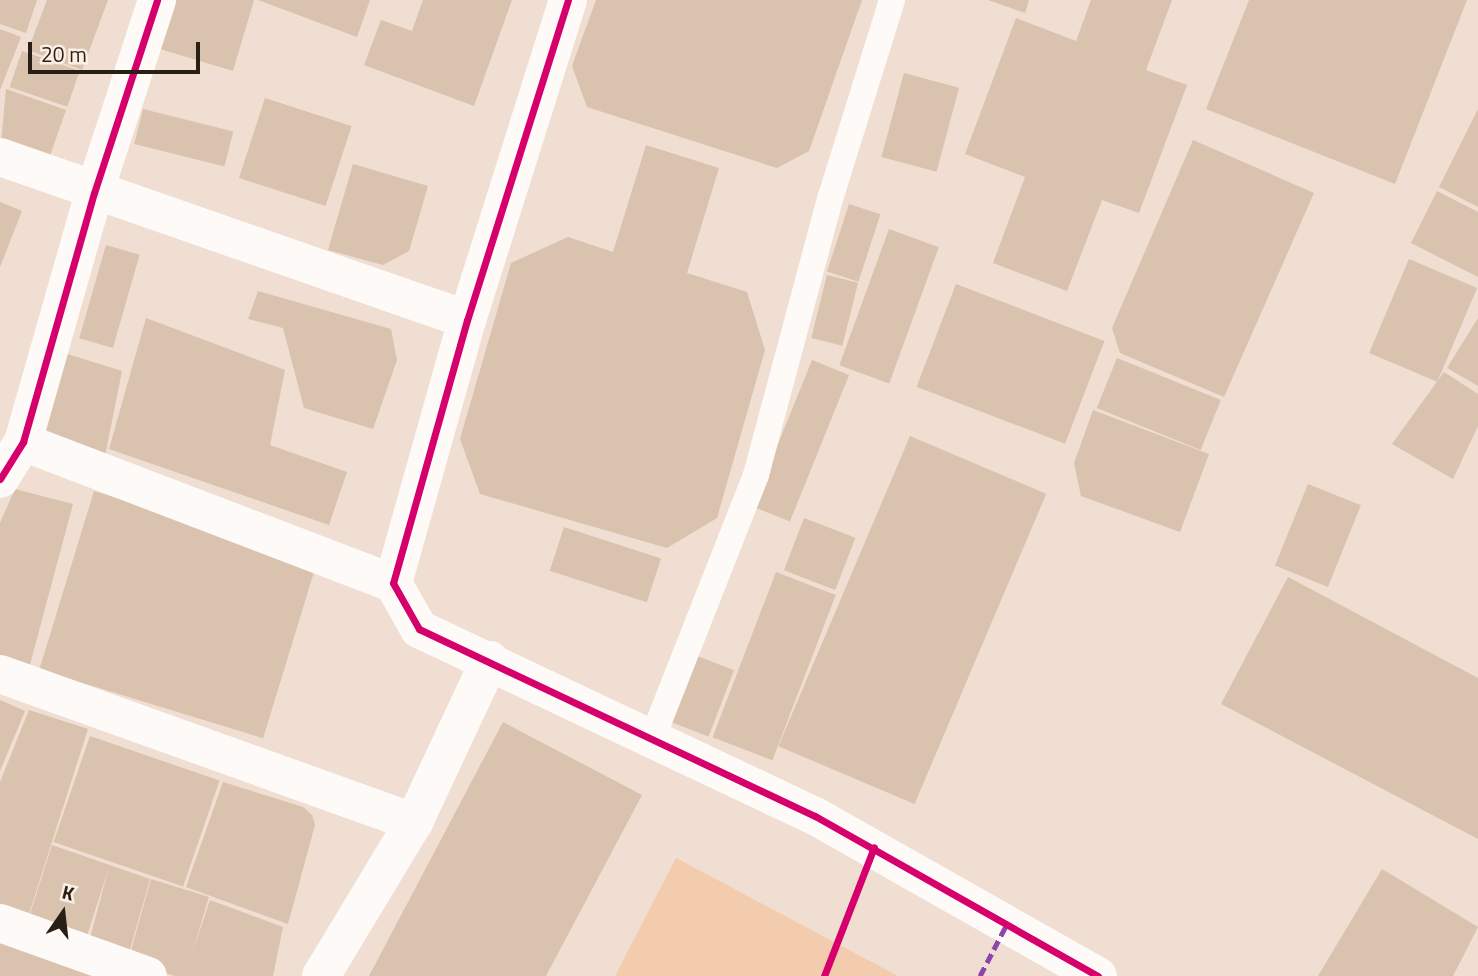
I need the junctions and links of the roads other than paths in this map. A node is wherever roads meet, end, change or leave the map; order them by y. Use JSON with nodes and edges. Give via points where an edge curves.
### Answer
{"nodes":[{"id":1,"x":157,"y":0,"type":"edge"},
{"id":2,"x":568,"y":0,"type":"edge"},
{"id":3,"x":892,"y":0,"type":"edge"},
{"id":4,"x":0,"y":158,"type":"edge"},
{"id":5,"x":94,"y":193,"type":"junction"},
{"id":6,"x":467,"y":320,"type":"junction"},
{"id":7,"x":23,"y":442,"type":"junction"},
{"id":8,"x":0,"y":479,"type":"edge"},
{"id":9,"x":393,"y":583,"type":"junction"},
{"id":10,"x":490,"y":660,"type":"junction"},
{"id":11,"x":0,"y":674,"type":"edge"},
{"id":12,"x":652,"y":739,"type":"junction"},
{"id":13,"x":414,"y":821,"type":"junction"},
{"id":14,"x":0,"y":923,"type":"edge"},
{"id":15,"x":148,"y":976,"type":"edge"},
{"id":16,"x":321,"y":976,"type":"edge"},
{"id":17,"x":1098,"y":976,"type":"edge"}],
"edges":[{"from":1,"to":5,"type":"street"},
{"from":2,"to":6,"type":"street"},
{"from":3,"to":12,"type":"lane","via":[[831,197],[756,475]]},
{"from":4,"to":5,"type":"street"},
{"from":5,"to":6,"type":"street"},
{"from":5,"to":7,"type":"street"},
{"from":6,"to":9,"type":"street"},
{"from":7,"to":8,"type":"street"},
{"from":7,"to":9,"type":"street"},
{"from":9,"to":10,"type":"street","via":[[419,629]]},
{"from":10,"to":12,"type":"street"},
{"from":10,"to":13,"type":"street"},
{"from":11,"to":13,"type":"street"},
{"from":12,"to":17,"type":"street","via":[[874,847]]},
{"from":13,"to":16,"type":"street"},
{"from":14,"to":15,"type":"street"}]}
